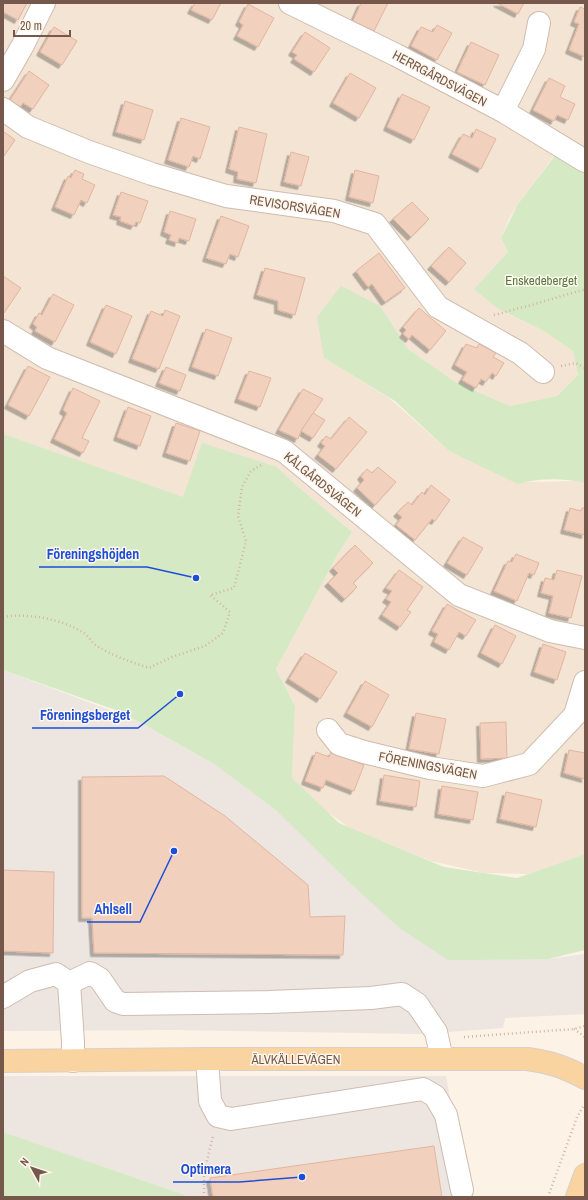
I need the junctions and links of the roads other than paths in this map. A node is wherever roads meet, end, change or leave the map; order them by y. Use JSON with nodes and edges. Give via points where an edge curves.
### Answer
{"nodes":[{"id":1,"x":44,"y":3,"type":"edge"},
{"id":2,"x":290,"y":3,"type":"edge"},
{"id":3,"x":324,"y":11,"type":"edge"},
{"id":4,"x":539,"y":23,"type":"dead end"},
{"id":5,"x":3,"y":80,"type":"edge"},
{"id":6,"x":3,"y":109,"type":"edge"},
{"id":7,"x":503,"y":111,"type":"junction"},
{"id":8,"x":583,"y":152,"type":"edge"},
{"id":9,"x":3,"y":331,"type":"edge"},
{"id":10,"x":543,"y":372,"type":"road end"},
{"id":11,"x":585,"y":638,"type":"edge"},
{"id":12,"x":585,"y":682,"type":"edge"},
{"id":13,"x":328,"y":730,"type":"dead end"},
{"id":14,"x":69,"y":984,"type":"junction"},
{"id":15,"x":3,"y":997,"type":"edge"},
{"id":16,"x":207,"y":1059,"type":"junction"},
{"id":17,"x":442,"y":1059,"type":"junction"},
{"id":18,"x":3,"y":1061,"type":"edge"},
{"id":19,"x":73,"y":1061,"type":"junction"},
{"id":20,"x":585,"y":1078,"type":"edge"},
{"id":21,"x":585,"y":1175,"type":"edge"},
{"id":22,"x":462,"y":1190,"type":"dead end"},
{"id":23,"x":577,"y":1197,"type":"edge"}],
"edges":[{"from":1,"to":5,"type":"street","via":[[24,45]]},
{"from":2,"to":3,"type":"street","name":"HERRGÅRDSVÄGEN"},
{"from":3,"to":7,"type":"street","name":"HERRGÅRDSVÄGEN","via":[[396,55]]},
{"from":4,"to":7,"type":"street","via":[[534,49]]},
{"from":6,"to":10,"type":"street","name":"REVISORSVÄGEN","via":[[28,127],[88,152],[152,174],[226,196],[334,211],[375,224],[438,307],[520,353]]},
{"from":7,"to":8,"type":"street","name":"HERRGÅRDSVÄGEN"},
{"from":9,"to":11,"type":"street","name":"KÅLGÅRDSVÄGEN","via":[[47,358],[284,451],[459,594],[550,632]]},
{"from":12,"to":13,"type":"street","name":"FÖRENINGSVÄGEN","via":[[575,715],[530,764],[483,776],[430,768],[364,752],[339,744]]},
{"from":14,"to":15,"type":"street","via":[[56,974],[30,981]]},
{"from":14,"to":17,"type":"street","via":[[90,974],[100,979],[115,1001],[123,1004],[269,1002],[371,998],[402,994],[416,1004],[436,1032]]},
{"from":14,"to":19,"type":"street"},
{"from":16,"to":17,"type":"main road","name":"ÄLVKÄLLEVÄGEN"},
{"from":16,"to":19,"type":"main road","name":"ÄLVKÄLLEVÄGEN"},
{"from":16,"to":22,"type":"street","via":[[210,1101],[218,1116],[231,1119],[423,1089],[435,1096],[446,1115]]},
{"from":17,"to":20,"type":"main road","name":"ÄLVKÄLLEVÄGEN","via":[[546,1062],[564,1067]]},
{"from":18,"to":19,"type":"main road","name":"ÄLVKÄLLEVÄGEN"},
{"from":21,"to":23,"type":"main road"}]}
